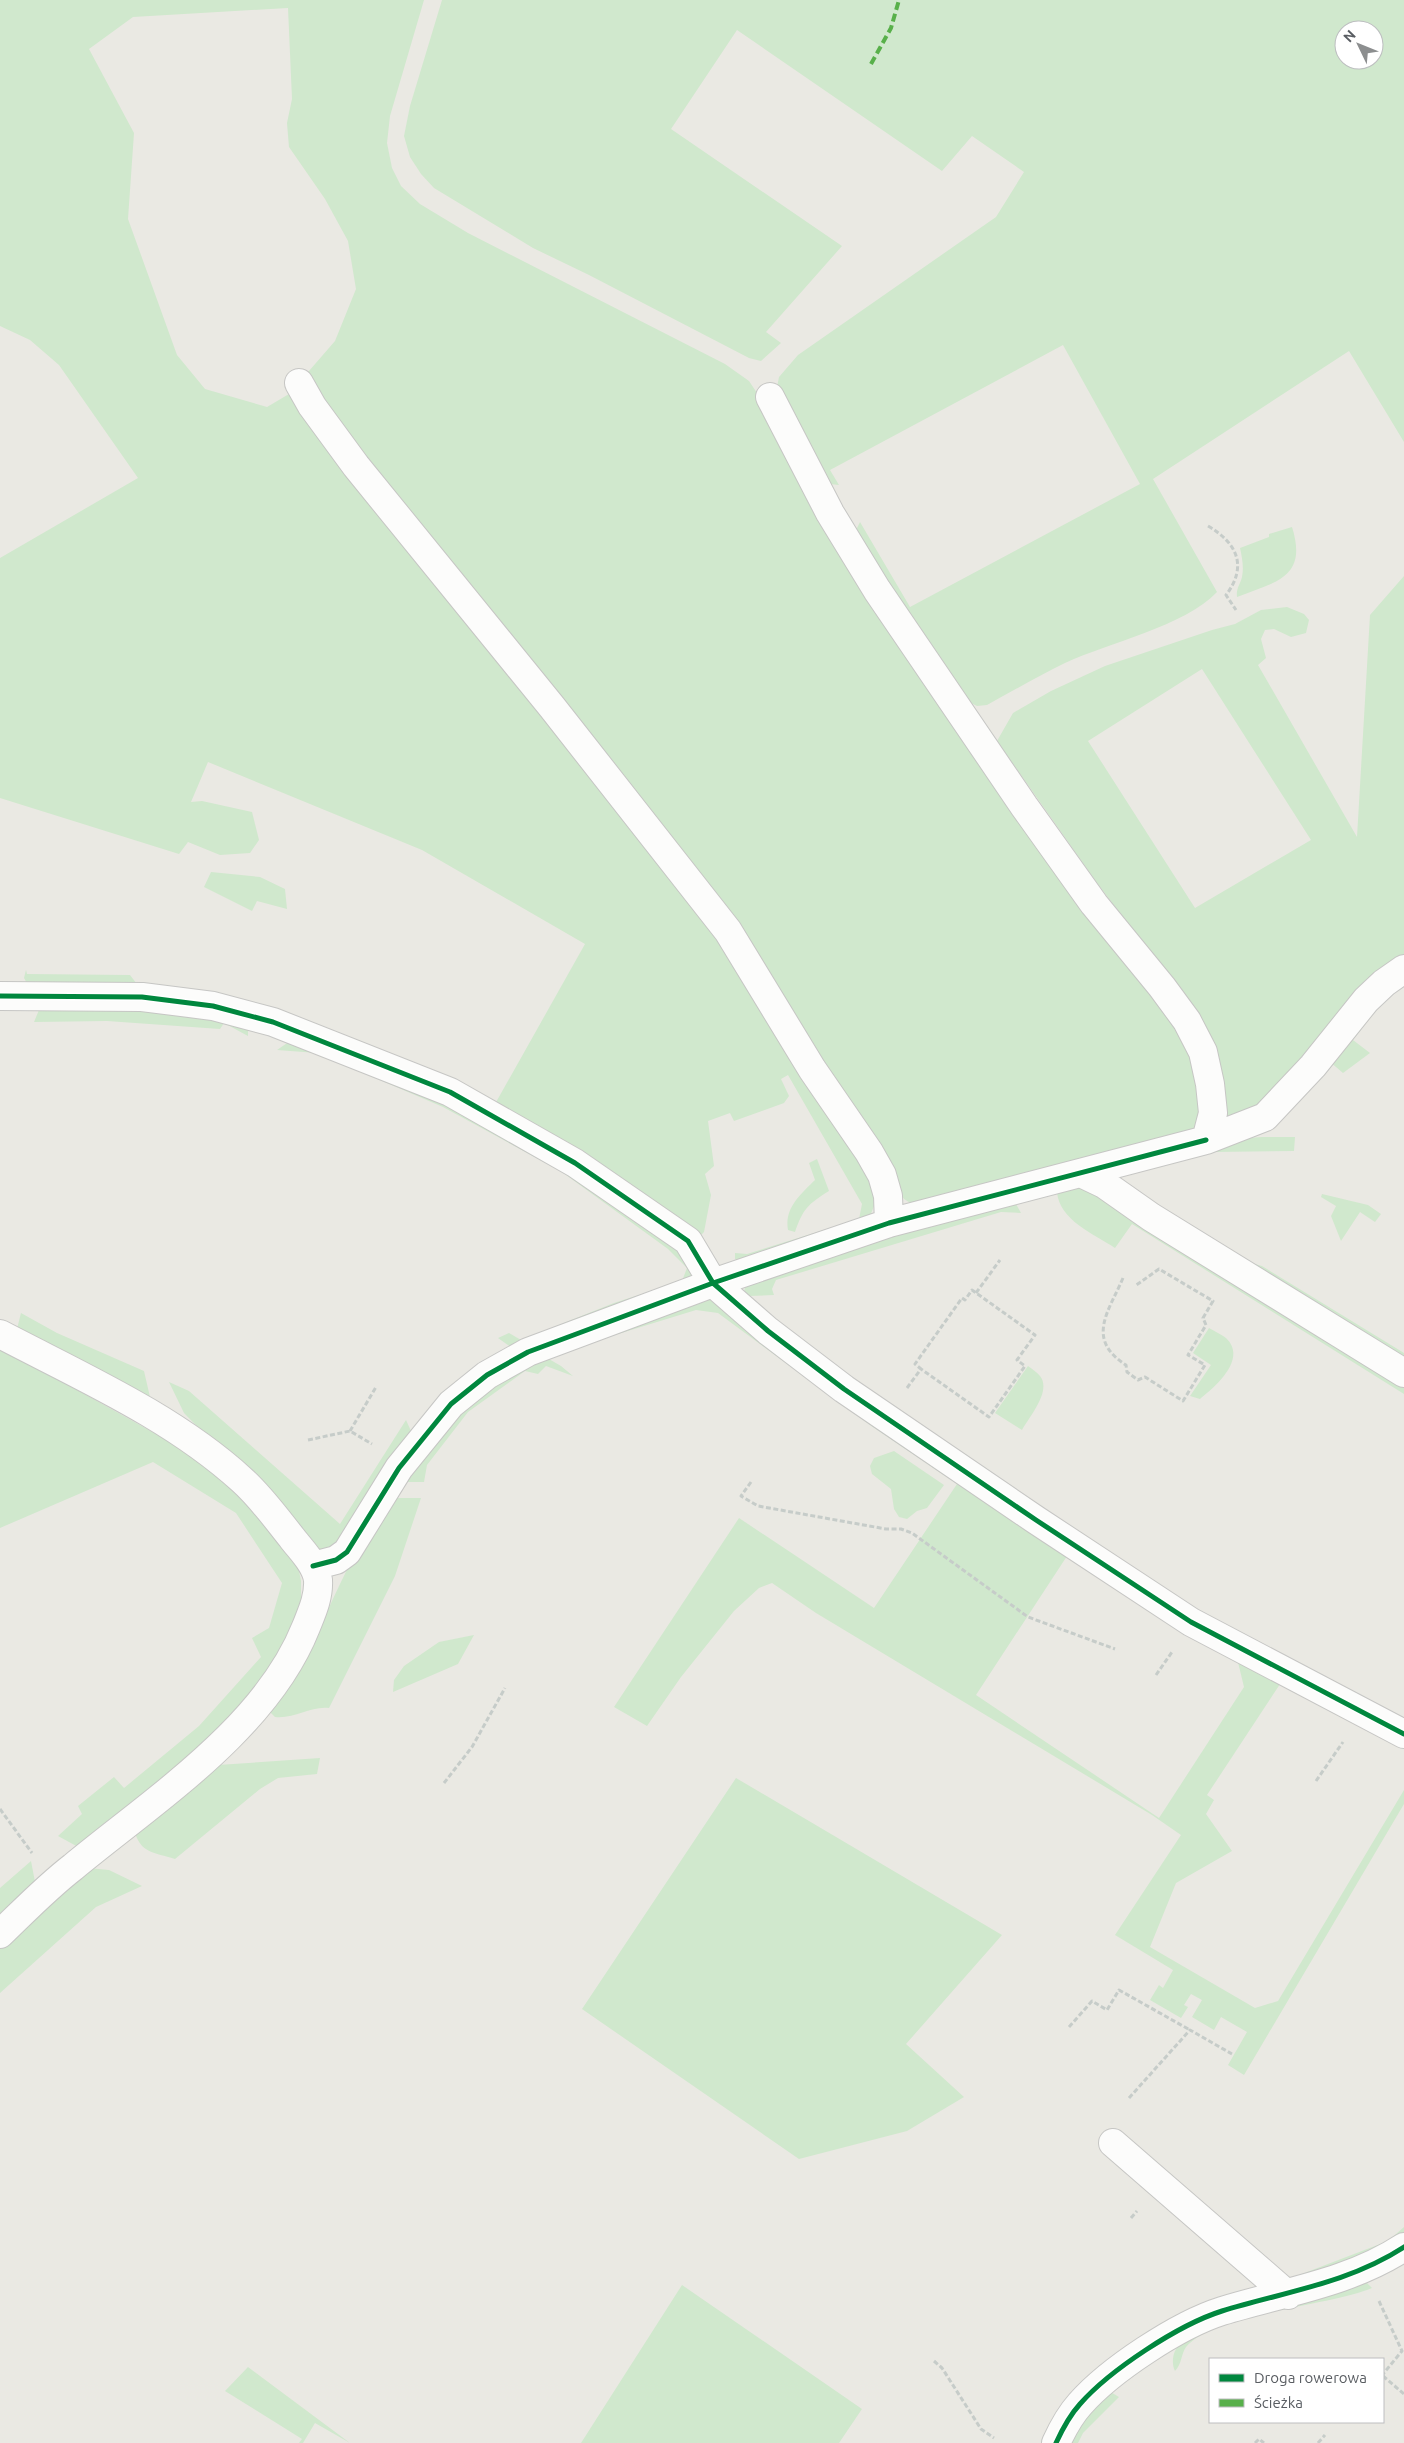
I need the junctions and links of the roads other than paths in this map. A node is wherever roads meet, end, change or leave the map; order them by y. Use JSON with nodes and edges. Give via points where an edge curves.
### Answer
{"nodes":[{"id":1,"x":299,"y":383,"type":"dead end"},
{"id":2,"x":770,"y":397,"type":"dead end"},
{"id":3,"x":1404,"y":969,"type":"edge"},
{"id":4,"x":0,"y":996,"type":"edge"},
{"id":5,"x":1206,"y":1140,"type":"junction"},
{"id":6,"x":1083,"y":1174,"type":"junction"},
{"id":7,"x":889,"y":1223,"type":"junction"},
{"id":8,"x":713,"y":1283,"type":"junction"},
{"id":9,"x":0,"y":1334,"type":"edge"},
{"id":10,"x":1404,"y":1373,"type":"edge"},
{"id":11,"x":313,"y":1566,"type":"junction"},
{"id":12,"x":1404,"y":1734,"type":"edge"},
{"id":13,"x":0,"y":1934,"type":"edge"},
{"id":14,"x":1113,"y":2143,"type":"dead end"},
{"id":15,"x":1404,"y":2247,"type":"edge"},
{"id":16,"x":1288,"y":2295,"type":"junction"},
{"id":17,"x":1056,"y":2443,"type":"edge"}],
"edges":[{"from":1,"to":7,"type":"street","via":[[356,466],[728,931],[812,1069],[882,1175],[888,1196]]},
{"from":2,"to":5,"type":"street","via":[[830,513],[877,590],[1094,904],[1187,1021],[1203,1052],[1210,1084],[1214,1113]]},
{"from":3,"to":5,"type":"street","via":[[1366,1000],[1313,1066],[1265,1117]]},
{"from":4,"to":8,"type":"street","via":[[142,997],[213,1006],[273,1022],[450,1092],[575,1163],[688,1242]]},
{"from":5,"to":6,"type":"street"},
{"from":6,"to":7,"type":"street"},
{"from":6,"to":10,"type":"street","via":[[1104,1184],[1151,1217]]},
{"from":7,"to":8,"type":"street"},
{"from":8,"to":11,"type":"street","via":[[528,1352],[487,1375],[451,1404],[422,1438],[390,1482],[347,1552],[336,1560]]},
{"from":8,"to":12,"type":"street","via":[[844,1390],[1147,1595],[1191,1622]]},
{"from":9,"to":11,"type":"street","via":[[133,1404],[215,1457],[266,1505]]},
{"from":11,"to":13,"type":"street","via":[[318,1579],[316,1602],[300,1641],[251,1716],[160,1798],[70,1869]]},
{"from":14,"to":16,"type":"street"},
{"from":15,"to":16,"type":"street","via":[[1385,2260],[1342,2278]]},
{"from":16,"to":17,"type":"street","via":[[1220,2312],[1163,2340],[1092,2392],[1069,2419]]}]}
